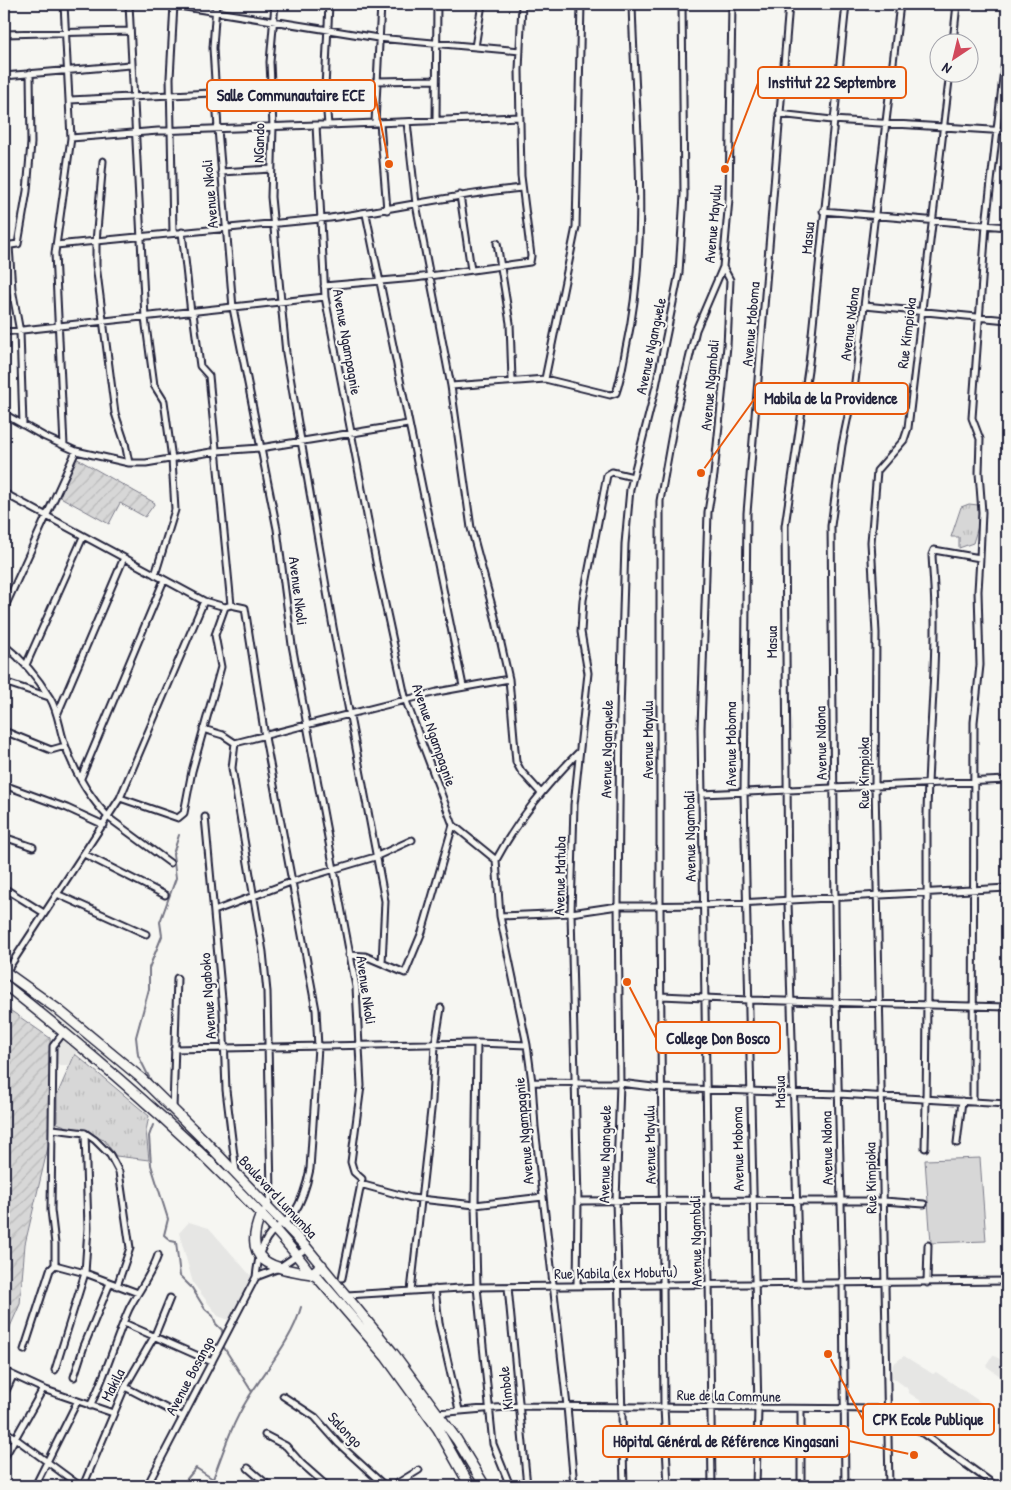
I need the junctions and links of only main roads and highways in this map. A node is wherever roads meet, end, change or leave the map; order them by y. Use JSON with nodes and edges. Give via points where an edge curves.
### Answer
{"nodes":[{"id":1,"x":5,"y":972,"type":"edge"},
{"id":2,"x":4,"y":984,"type":"edge"},
{"id":3,"x":261,"y":1214,"type":"junction"},
{"id":4,"x":322,"y":1265,"type":"junction"},
{"id":5,"x":311,"y":1274,"type":"junction"},
{"id":6,"x":434,"y":1415,"type":"junction"},
{"id":7,"x":470,"y":1486,"type":"edge"},
{"id":8,"x":485,"y":1486,"type":"edge"}],
"edges":[{"from":1,"to":4,"type":"highway","name":"Boulevard Lumumba","via":[[141,1078]]},
{"from":2,"to":3,"type":"highway","name":"Boulevard Lumumba","via":[[166,1119]]},
{"from":3,"to":5,"type":"highway","name":"Boulevard Lumumba"},
{"from":3,"to":5,"type":"highway","via":[[256,1234],[259,1256],[277,1269]]},
{"from":4,"to":5,"type":"highway"},
{"from":4,"to":6,"type":"highway","name":"Boulevard Lumumba","via":[[394,1354]]},
{"from":5,"to":6,"type":"highway","name":"Boulevard Lumumba","via":[[317,1277]]},
{"from":6,"to":7,"type":"highway","name":"Boulevard Lumumba"},
{"from":6,"to":8,"type":"highway","name":"Boulevard Lumumba"}]}
